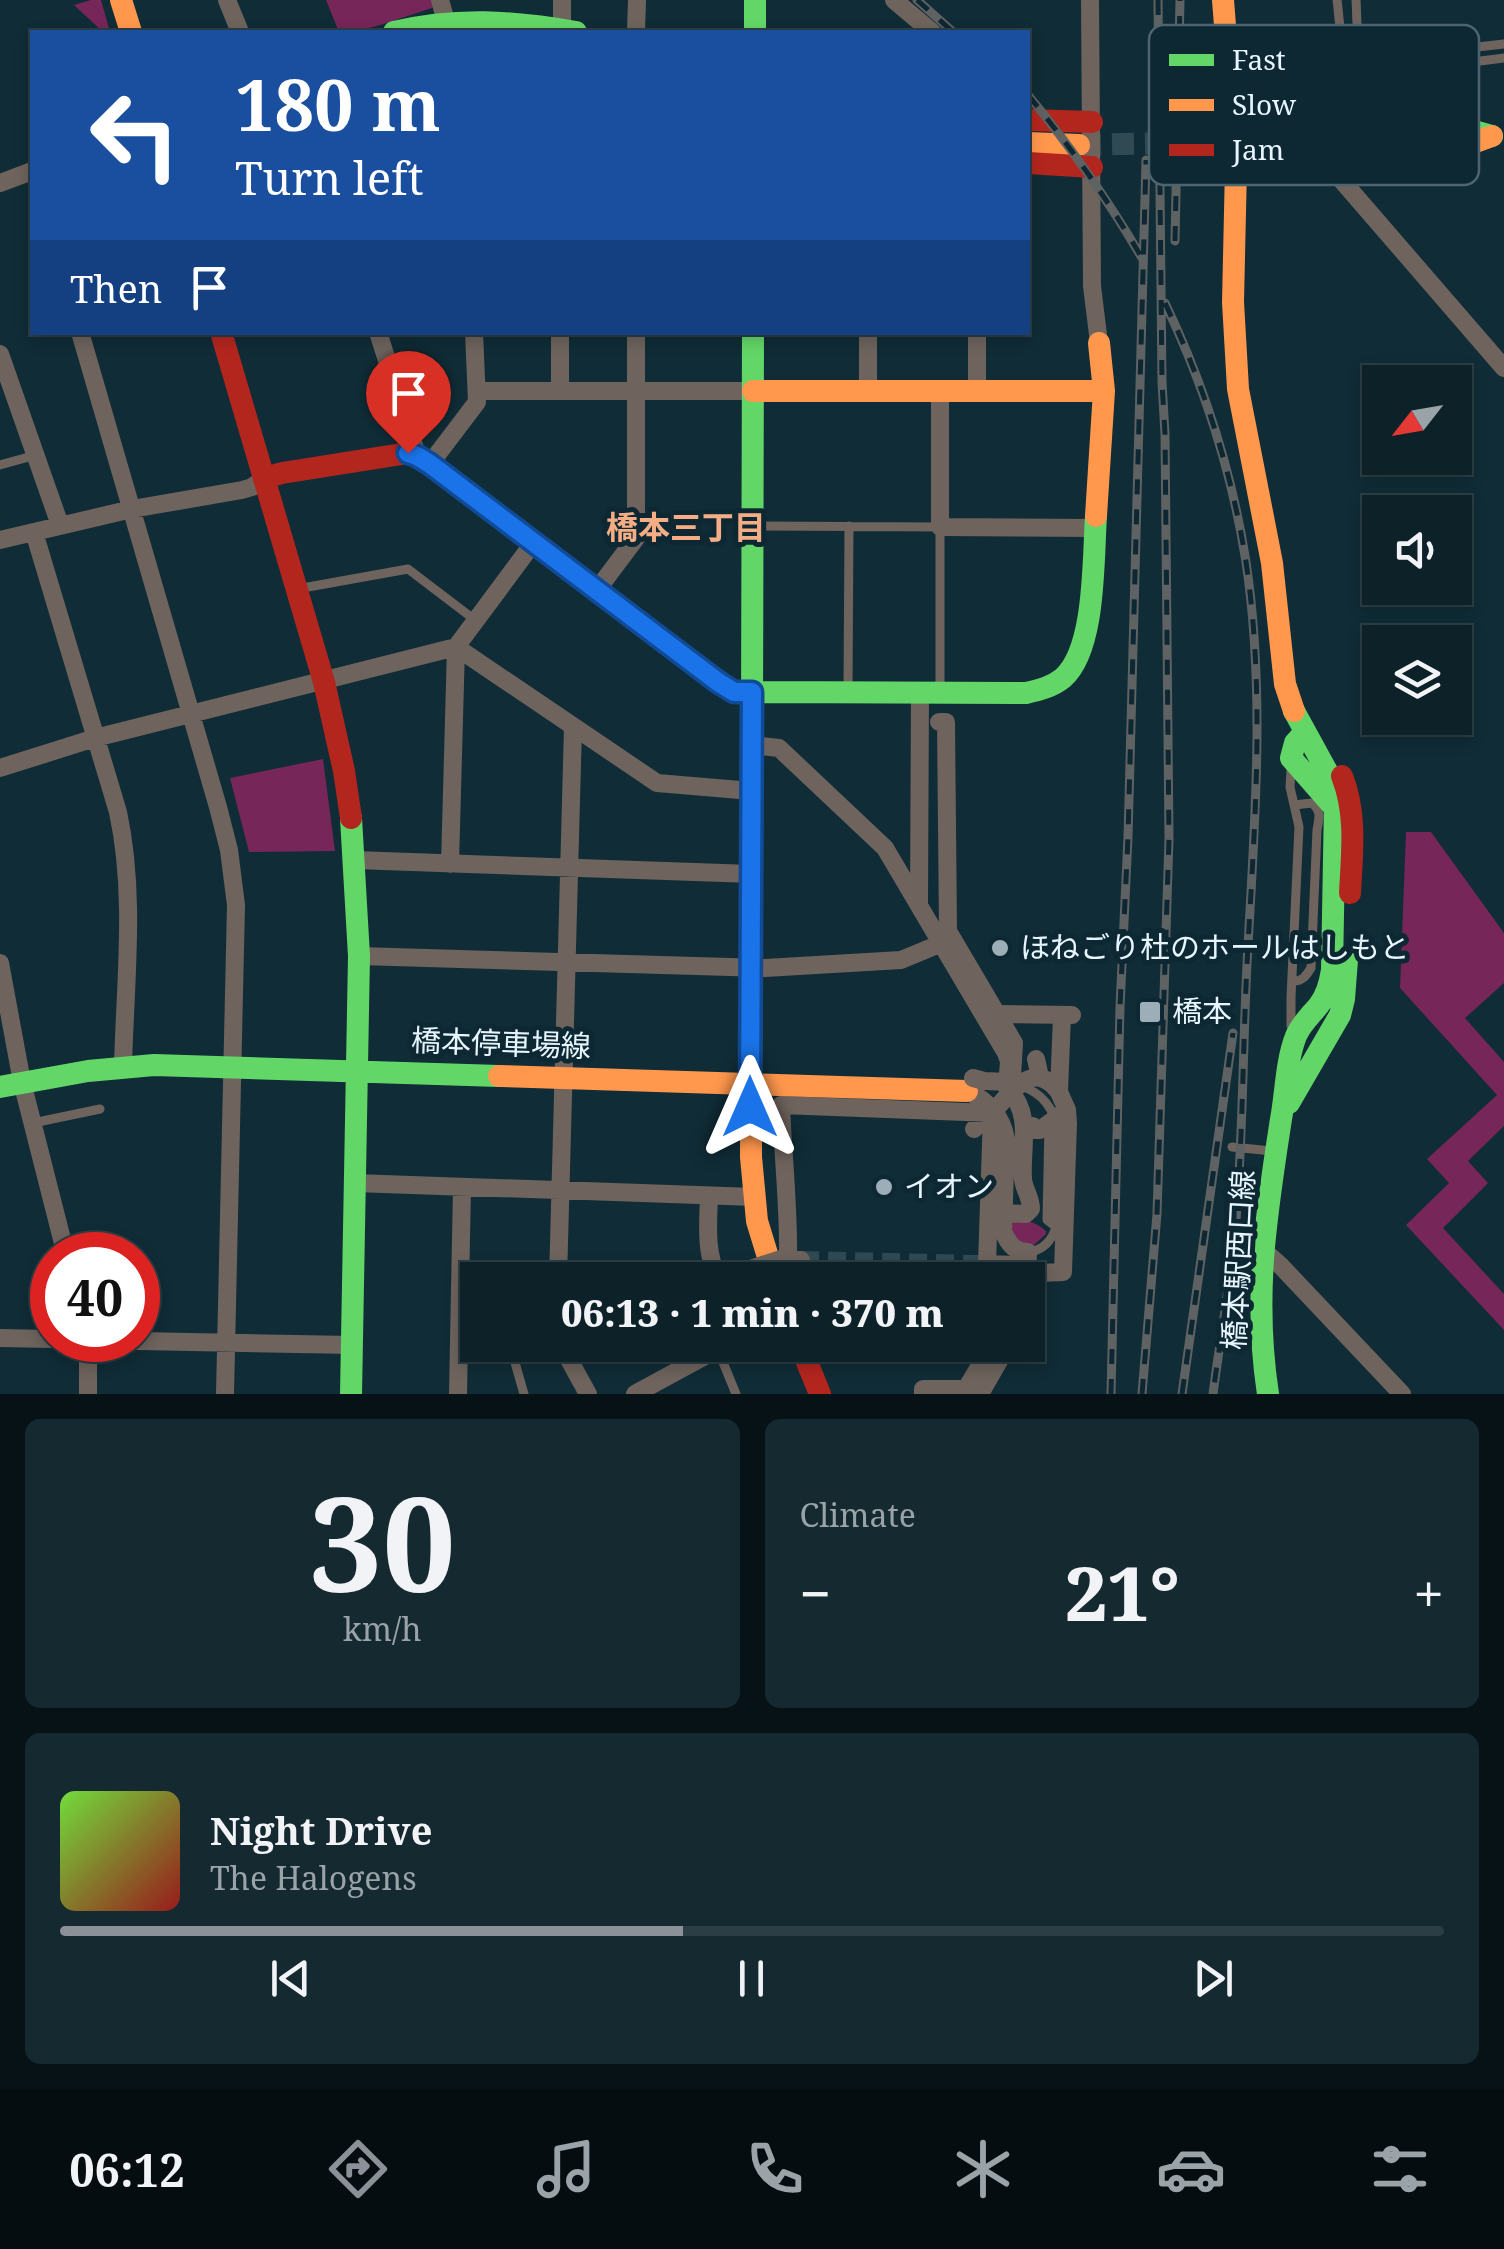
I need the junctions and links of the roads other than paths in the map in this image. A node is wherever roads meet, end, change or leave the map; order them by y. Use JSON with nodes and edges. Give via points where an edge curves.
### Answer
{"nodes":[{"id":1,"x":121,"y":0,"type":"edge"},
{"id":2,"x":227,"y":0,"type":"edge"},
{"id":3,"x":562,"y":0,"type":"edge"},
{"id":4,"x":636,"y":0,"type":"edge"},
{"id":5,"x":754,"y":0,"type":"edge"},
{"id":6,"x":894,"y":0,"type":"edge"},
{"id":7,"x":1090,"y":0,"type":"edge"},
{"id":8,"x":1223,"y":0,"type":"edge"},
{"id":9,"x":1337,"y":0,"type":"edge"},
{"id":10,"x":1356,"y":0,"type":"edge"},
{"id":11,"x":449,"y":19,"type":"edge"},
{"id":12,"x":1225,"y":25,"type":"edge"},
{"id":13,"x":1340,"y":25,"type":"edge"},
{"id":14,"x":1358,"y":25,"type":"edge"},
{"id":15,"x":130,"y":30,"type":"edge"},
{"id":16,"x":239,"y":30,"type":"edge"},
{"id":17,"x":402,"y":30,"type":"edge"},
{"id":18,"x":557,"y":30,"type":"edge"},
{"id":19,"x":566,"y":30,"type":"edge"},
{"id":20,"x":636,"y":30,"type":"edge"},
{"id":21,"x":755,"y":30,"type":"edge"},
{"id":22,"x":930,"y":30,"type":"edge"},
{"id":23,"x":1504,"y":44,"type":"edge"},
{"id":24,"x":1479,"y":47,"type":"edge"},
{"id":25,"x":1504,"y":58,"type":"edge"},
{"id":26,"x":1479,"y":61,"type":"edge"},
{"id":27,"x":1030,"y":120,"type":"edge"},
{"id":28,"x":1092,"y":122,"type":"junction"},
{"id":29,"x":1030,"y":143,"type":"edge"},
{"id":30,"x":1079,"y":145,"type":"tunnel mouth"},
{"id":31,"x":1030,"y":162,"type":"edge"},
{"id":32,"x":1092,"y":166,"type":"junction"},
{"id":33,"x":30,"y":173,"type":"edge"},
{"id":34,"x":0,"y":183,"type":"edge"},
{"id":35,"x":1236,"y":185,"type":"edge"},
{"id":36,"x":1345,"y":185,"type":"edge"},
{"id":37,"x":81,"y":335,"type":"edge"},
{"id":38,"x":222,"y":335,"type":"edge"},
{"id":39,"x":379,"y":335,"type":"edge"},
{"id":40,"x":474,"y":335,"type":"edge"},
{"id":41,"x":560,"y":335,"type":"edge"},
{"id":42,"x":636,"y":335,"type":"edge"},
{"id":43,"x":754,"y":335,"type":"edge"},
{"id":44,"x":868,"y":335,"type":"edge"},
{"id":45,"x":977,"y":335,"type":"edge"},
{"id":46,"x":1098,"y":343,"type":"joint"},
{"id":47,"x":0,"y":354,"type":"edge"},
{"id":48,"x":1504,"y":368,"type":"edge"},
{"id":49,"x":636,"y":390,"type":"junction"},
{"id":50,"x":753,"y":390,"type":"junction"},
{"id":51,"x":478,"y":391,"type":"junction"},
{"id":52,"x":560,"y":391,"type":"junction"},
{"id":53,"x":868,"y":391,"type":"junction"},
{"id":54,"x":940,"y":391,"type":"junction"},
{"id":55,"x":976,"y":391,"type":"junction"},
{"id":56,"x":1104,"y":391,"type":"junction"},
{"id":57,"x":36,"y":455,"type":"junction"},
{"id":58,"x":423,"y":460,"type":"junction"},
{"id":59,"x":0,"y":464,"type":"edge"},
{"id":60,"x":265,"y":478,"type":"junction"},
{"id":61,"x":132,"y":509,"type":"junction"},
{"id":62,"x":60,"y":525,"type":"junction"},
{"id":63,"x":752,"y":526,"type":"junction"},
{"id":64,"x":849,"y":526,"type":"junction"},
{"id":65,"x":940,"y":527,"type":"junction"},
{"id":66,"x":1094,"y":528,"type":"junction"},
{"id":67,"x":34,"y":532,"type":"junction"},
{"id":68,"x":0,"y":540,"type":"edge"},
{"id":69,"x":534,"y":542,"type":"junction"},
{"id":70,"x":297,"y":590,"type":"junction"},
{"id":71,"x":598,"y":590,"type":"junction"},
{"id":72,"x":474,"y":620,"type":"junction"},
{"id":73,"x":456,"y":647,"type":"junction"},
{"id":74,"x":324,"y":682,"type":"junction"},
{"id":75,"x":752,"y":692,"type":"junction"},
{"id":76,"x":848,"y":693,"type":"junction"},
{"id":77,"x":930,"y":693,"type":"junction"},
{"id":78,"x":190,"y":714,"type":"junction"},
{"id":79,"x":939,"y":722,"type":"dead end"},
{"id":80,"x":574,"y":726,"type":"junction"},
{"id":81,"x":1306,"y":732,"type":"junction"},
{"id":82,"x":95,"y":738,"type":"junction"},
{"id":83,"x":752,"y":744,"type":"junction"},
{"id":84,"x":1291,"y":758,"type":"junction"},
{"id":85,"x":0,"y":768,"type":"edge"},
{"id":86,"x":752,"y":791,"type":"junction"},
{"id":87,"x":1294,"y":806,"type":"junction"},
{"id":88,"x":1336,"y":814,"type":"junction"},
{"id":89,"x":355,"y":860,"type":"junction"},
{"id":90,"x":450,"y":864,"type":"junction"},
{"id":91,"x":568,"y":869,"type":"junction"},
{"id":92,"x":752,"y":874,"type":"junction"},
{"id":93,"x":918,"y":902,"type":"junction"},
{"id":94,"x":942,"y":943,"type":"junction"},
{"id":95,"x":359,"y":956,"type":"junction"},
{"id":96,"x":0,"y":962,"type":"edge"},
{"id":97,"x":566,"y":962,"type":"junction"},
{"id":98,"x":750,"y":968,"type":"junction"},
{"id":99,"x":1292,"y":982,"type":"junction"},
{"id":100,"x":998,"y":1014,"type":"junction"},
{"id":101,"x":1031,"y":1018,"type":"junction"},
{"id":102,"x":1333,"y":1030,"type":"junction"},
{"id":103,"x":1296,"y":1034,"type":"junction"},
{"id":104,"x":1014,"y":1043,"type":"junction"},
{"id":105,"x":123,"y":1066,"type":"junction"},
{"id":106,"x":231,"y":1066,"type":"junction"},
{"id":107,"x":358,"y":1069,"type":"junction"},
{"id":108,"x":562,"y":1076,"type":"junction"},
{"id":109,"x":749,"y":1083,"type":"junction"},
{"id":110,"x":11,"y":1085,"type":"edge"},
{"id":111,"x":1010,"y":1088,"type":"junction"},
{"id":112,"x":972,"y":1103,"type":"junction"},
{"id":113,"x":1059,"y":1103,"type":"junction"},
{"id":114,"x":100,"y":1109,"type":"dead end"},
{"id":115,"x":992,"y":1113,"type":"junction"},
{"id":116,"x":32,"y":1123,"type":"junction"},
{"id":117,"x":1033,"y":1126,"type":"dead end"},
{"id":118,"x":1278,"y":1140,"type":"junction"},
{"id":119,"x":1232,"y":1147,"type":"dead end"},
{"id":120,"x":355,"y":1183,"type":"junction"},
{"id":121,"x":462,"y":1188,"type":"junction"},
{"id":122,"x":558,"y":1191,"type":"junction"},
{"id":123,"x":709,"y":1196,"type":"junction"},
{"id":124,"x":754,"y":1197,"type":"junction"},
{"id":125,"x":1004,"y":1213,"type":"junction"},
{"id":126,"x":1066,"y":1229,"type":"junction"},
{"id":127,"x":60,"y":1232,"type":"edge"},
{"id":128,"x":1264,"y":1251,"type":"junction"},
{"id":129,"x":465,"y":1262,"type":"edge"},
{"id":130,"x":558,"y":1262,"type":"edge"},
{"id":131,"x":712,"y":1262,"type":"edge"},
{"id":132,"x":769,"y":1262,"type":"edge"},
{"id":133,"x":775,"y":1262,"type":"edge"},
{"id":134,"x":984,"y":1262,"type":"edge"},
{"id":135,"x":1020,"y":1262,"type":"edge"},
{"id":136,"x":1028,"y":1262,"type":"edge"},
{"id":137,"x":1045,"y":1274,"type":"edge"},
{"id":138,"x":0,"y":1338,"type":"edge"},
{"id":139,"x":30,"y":1339,"type":"edge"},
{"id":140,"x":160,"y":1341,"type":"edge"},
{"id":141,"x":226,"y":1342,"type":"junction"},
{"id":142,"x":352,"y":1345,"type":"junction"},
{"id":143,"x":87,"y":1362,"type":"edge"},
{"id":144,"x":463,"y":1362,"type":"edge"},
{"id":145,"x":515,"y":1362,"type":"edge"},
{"id":146,"x":571,"y":1362,"type":"edge"},
{"id":147,"x":700,"y":1362,"type":"edge"},
{"id":148,"x":726,"y":1362,"type":"edge"},
{"id":149,"x":807,"y":1362,"type":"edge"},
{"id":150,"x":983,"y":1362,"type":"edge"},
{"id":151,"x":998,"y":1362,"type":"edge"},
{"id":152,"x":663,"y":1388,"type":"edge"},
{"id":153,"x":955,"y":1392,"type":"edge"},
{"id":154,"x":88,"y":1394,"type":"edge"},
{"id":155,"x":225,"y":1394,"type":"edge"},
{"id":156,"x":351,"y":1394,"type":"edge"},
{"id":157,"x":458,"y":1394,"type":"edge"},
{"id":158,"x":524,"y":1394,"type":"edge"},
{"id":159,"x":588,"y":1394,"type":"edge"},
{"id":160,"x":635,"y":1394,"type":"edge"},
{"id":161,"x":736,"y":1394,"type":"edge"},
{"id":162,"x":820,"y":1394,"type":"edge"},
{"id":163,"x":923,"y":1394,"type":"edge"},
{"id":164,"x":980,"y":1394,"type":"edge"},
{"id":165,"x":1268,"y":1394,"type":"edge"},
{"id":166,"x":1402,"y":1394,"type":"edge"}],
"edges":[{"from":1,"to":15,"type":"street"},
{"from":2,"to":16,"type":"street"},
{"from":3,"to":19,"type":"street"},
{"from":4,"to":20,"type":"street"},
{"from":5,"to":21,"type":"street"},
{"from":6,"to":22,"type":"street"},
{"from":7,"to":28,"type":"street"},
{"from":8,"to":12,"type":"street"},
{"from":9,"to":13,"type":"lane"},
{"from":10,"to":14,"type":"lane"},
{"from":11,"to":17,"type":"street"},
{"from":11,"to":18,"type":"street"},
{"from":23,"to":24,"type":"lane"},
{"from":25,"to":26,"type":"lane"},
{"from":27,"to":28,"type":"street"},
{"from":28,"to":32,"type":"street"},
{"from":29,"to":30,"type":"street"},
{"from":31,"to":32,"type":"street"},
{"from":32,"to":46,"type":"street"},
{"from":33,"to":34,"type":"street"},
{"from":35,"to":81,"type":"street","via":[[1238,389],[1272,563],[1285,684]]},
{"from":36,"to":48,"type":"street"},
{"from":37,"to":61,"type":"street"},
{"from":38,"to":60,"type":"street"},
{"from":39,"to":58,"type":"street"},
{"from":40,"to":51,"type":"street"},
{"from":41,"to":52,"type":"street"},
{"from":42,"to":49,"type":"street"},
{"from":43,"to":50,"type":"street"},
{"from":44,"to":53,"type":"street"},
{"from":45,"to":55,"type":"street"},
{"from":46,"to":56,"type":"street"},
{"from":47,"to":57,"type":"street"},
{"from":49,"to":50,"type":"street"},
{"from":49,"to":52,"type":"street"},
{"from":49,"to":71,"type":"street","via":[[636,538]]},
{"from":50,"to":53,"type":"street"},
{"from":50,"to":63,"type":"street"},
{"from":51,"to":52,"type":"street"},
{"from":51,"to":58,"type":"street","via":[[477,402]]},
{"from":53,"to":54,"type":"street"},
{"from":54,"to":55,"type":"street"},
{"from":54,"to":65,"type":"street"},
{"from":55,"to":56,"type":"street"},
{"from":56,"to":66,"type":"street"},
{"from":57,"to":59,"type":"lane"},
{"from":57,"to":62,"type":"street"},
{"from":58,"to":60,"type":"street","via":[[408,453]]},
{"from":58,"to":69,"type":"street"},
{"from":60,"to":61,"type":"street","via":[[242,490]]},
{"from":60,"to":70,"type":"street"},
{"from":61,"to":62,"type":"street"},
{"from":61,"to":78,"type":"street"},
{"from":62,"to":67,"type":"street"},
{"from":63,"to":64,"type":"lane"},
{"from":63,"to":75,"type":"street"},
{"from":64,"to":65,"type":"lane"},
{"from":64,"to":76,"type":"lane"},
{"from":65,"to":66,"type":"street"},
{"from":65,"to":77,"type":"lane"},
{"from":66,"to":77,"type":"street","via":[[1085,640],[1068,674],[1033,692]]},
{"from":67,"to":68,"type":"street"},
{"from":67,"to":82,"type":"street"},
{"from":69,"to":71,"type":"street"},
{"from":69,"to":72,"type":"street"},
{"from":70,"to":72,"type":"lane","via":[[408,569]]},
{"from":70,"to":74,"type":"street"},
{"from":71,"to":75,"type":"street","via":[[718,682],[734,692]]},
{"from":72,"to":73,"type":"street"},
{"from":73,"to":74,"type":"street"},
{"from":73,"to":80,"type":"street"},
{"from":73,"to":90,"type":"street"},
{"from":74,"to":78,"type":"street"},
{"from":74,"to":89,"type":"street"},
{"from":75,"to":76,"type":"street"},
{"from":75,"to":83,"type":"street"},
{"from":76,"to":77,"type":"street"},
{"from":77,"to":93,"type":"street"},
{"from":78,"to":82,"type":"street"},
{"from":78,"to":106,"type":"street","via":[[233,877]]},
{"from":79,"to":100,"type":"street","bridge":true,"via":[[946,722],[948,931]]},
{"from":80,"to":86,"type":"street","via":[[657,783]]},
{"from":80,"to":91,"type":"street"},
{"from":81,"to":84,"type":"street"},
{"from":81,"to":88,"type":"street","via":[[1329,775]]},
{"from":81,"to":102,"type":"street","via":[[1338,767],[1352,805],[1344,999]]},
{"from":82,"to":85,"type":"street"},
{"from":82,"to":105,"type":"street","via":[[118,812],[129,886]]},
{"from":83,"to":86,"type":"street"},
{"from":83,"to":93,"type":"street","via":[[779,748],[874,836]]},
{"from":84,"to":87,"type":"lane"},
{"from":84,"to":88,"type":"street"},
{"from":86,"to":92,"type":"street"},
{"from":87,"to":99,"type":"lane"},
{"from":87,"to":99,"type":"lane","via":[[1312,803],[1320,820],[1310,968]]},
{"from":88,"to":103,"type":"street","via":[[1329,988]]},
{"from":89,"to":90,"type":"street"},
{"from":89,"to":95,"type":"street"},
{"from":90,"to":91,"type":"street"},
{"from":91,"to":92,"type":"street"},
{"from":91,"to":97,"type":"street"},
{"from":92,"to":98,"type":"street"},
{"from":93,"to":94,"type":"street"},
{"from":94,"to":98,"type":"street","via":[[901,960]]},
{"from":94,"to":111,"type":"street","via":[[1008,1057]]},
{"from":95,"to":97,"type":"street"},
{"from":95,"to":107,"type":"street"},
{"from":96,"to":110,"type":"street"},
{"from":97,"to":98,"type":"street"},
{"from":97,"to":108,"type":"street"},
{"from":98,"to":109,"type":"street"},
{"from":99,"to":103,"type":"lane"},
{"from":100,"to":101,"type":"street"},
{"from":100,"to":104,"type":"street","bridge":true},
{"from":101,"to":104,"type":"street"},
{"from":101,"to":113,"type":"street","bridge":true,"via":[[1067,1015]]},
{"from":102,"to":103,"type":"street","via":[[1315,1042]]},
{"from":102,"to":118,"type":"street","via":[[1297,1088]]},
{"from":103,"to":118,"type":"street"},
{"from":104,"to":111,"type":"street","bridge":true},
{"from":105,"to":106,"type":"street","name":"橋本停車場線"},
{"from":105,"to":110,"type":"street","name":"橋本停車場線"},
{"from":106,"to":107,"type":"street","name":"橋本停車場線"},
{"from":106,"to":141,"type":"street"},
{"from":107,"to":108,"type":"street","name":"橋本停車場線"},
{"from":107,"to":120,"type":"street"},
{"from":108,"to":109,"type":"street","name":"橋本停車場線"},
{"from":108,"to":122,"type":"street"},
{"from":109,"to":112,"type":"street","name":"橋本停車場線"},
{"from":109,"to":124,"type":"street"},
{"from":110,"to":116,"type":"street"},
{"from":111,"to":112,"type":"street","bridge":true,"via":[[984,1081]]},
{"from":111,"to":113,"type":"lane"},
{"from":111,"to":113,"type":"street","bridge":true,"via":[[1038,1068]]},
{"from":111,"to":115,"type":"street","bridge":true},
{"from":111,"to":125,"type":"street","via":[[1023,1112],[1023,1183],[1031,1209]]},
{"from":112,"to":115,"type":"street"},
{"from":112,"to":125,"type":"street","via":[[988,1104],[1004,1128]]},
{"from":112,"to":133,"type":"street","bridge":true,"via":[[781,1105],[794,1260]]},
{"from":113,"to":117,"type":"street","bridge":true,"via":[[1040,1130]]},
{"from":113,"to":126,"type":"street","bridge":true},
{"from":114,"to":116,"type":"lane"},
{"from":115,"to":134,"type":"street","bridge":true},
{"from":116,"to":127,"type":"street"},
{"from":118,"to":119,"type":"lane"},
{"from":118,"to":128,"type":"street","name":"橋本駅西口線"},
{"from":120,"to":121,"type":"street"},
{"from":120,"to":142,"type":"street"},
{"from":121,"to":122,"type":"street"},
{"from":121,"to":129,"type":"street"},
{"from":122,"to":123,"type":"street"},
{"from":122,"to":130,"type":"street"},
{"from":123,"to":124,"type":"street"},
{"from":123,"to":131,"type":"street"},
{"from":124,"to":132,"type":"street"},
{"from":125,"to":135,"type":"street","via":[[1003,1231]]},
{"from":126,"to":136,"type":"lane"},
{"from":126,"to":137,"type":"street","bridge":true,"via":[[1063,1272]]},
{"from":128,"to":165,"type":"street","name":"橋本駅西口線","via":[[1260,1333]]},
{"from":128,"to":166,"type":"street"},
{"from":138,"to":139,"type":"street"},
{"from":140,"to":141,"type":"street"},
{"from":141,"to":142,"type":"street"},
{"from":141,"to":155,"type":"street"},
{"from":142,"to":156,"type":"street"},
{"from":143,"to":154,"type":"street"},
{"from":144,"to":157,"type":"street"},
{"from":145,"to":158,"type":"lane"},
{"from":146,"to":159,"type":"street"},
{"from":147,"to":152,"type":"street"},
{"from":148,"to":161,"type":"lane"},
{"from":149,"to":162,"type":"street"},
{"from":150,"to":153,"type":"street","via":[[966,1390]]},
{"from":151,"to":164,"type":"street"},
{"from":152,"to":160,"type":"street"},
{"from":153,"to":163,"type":"street"}]}
